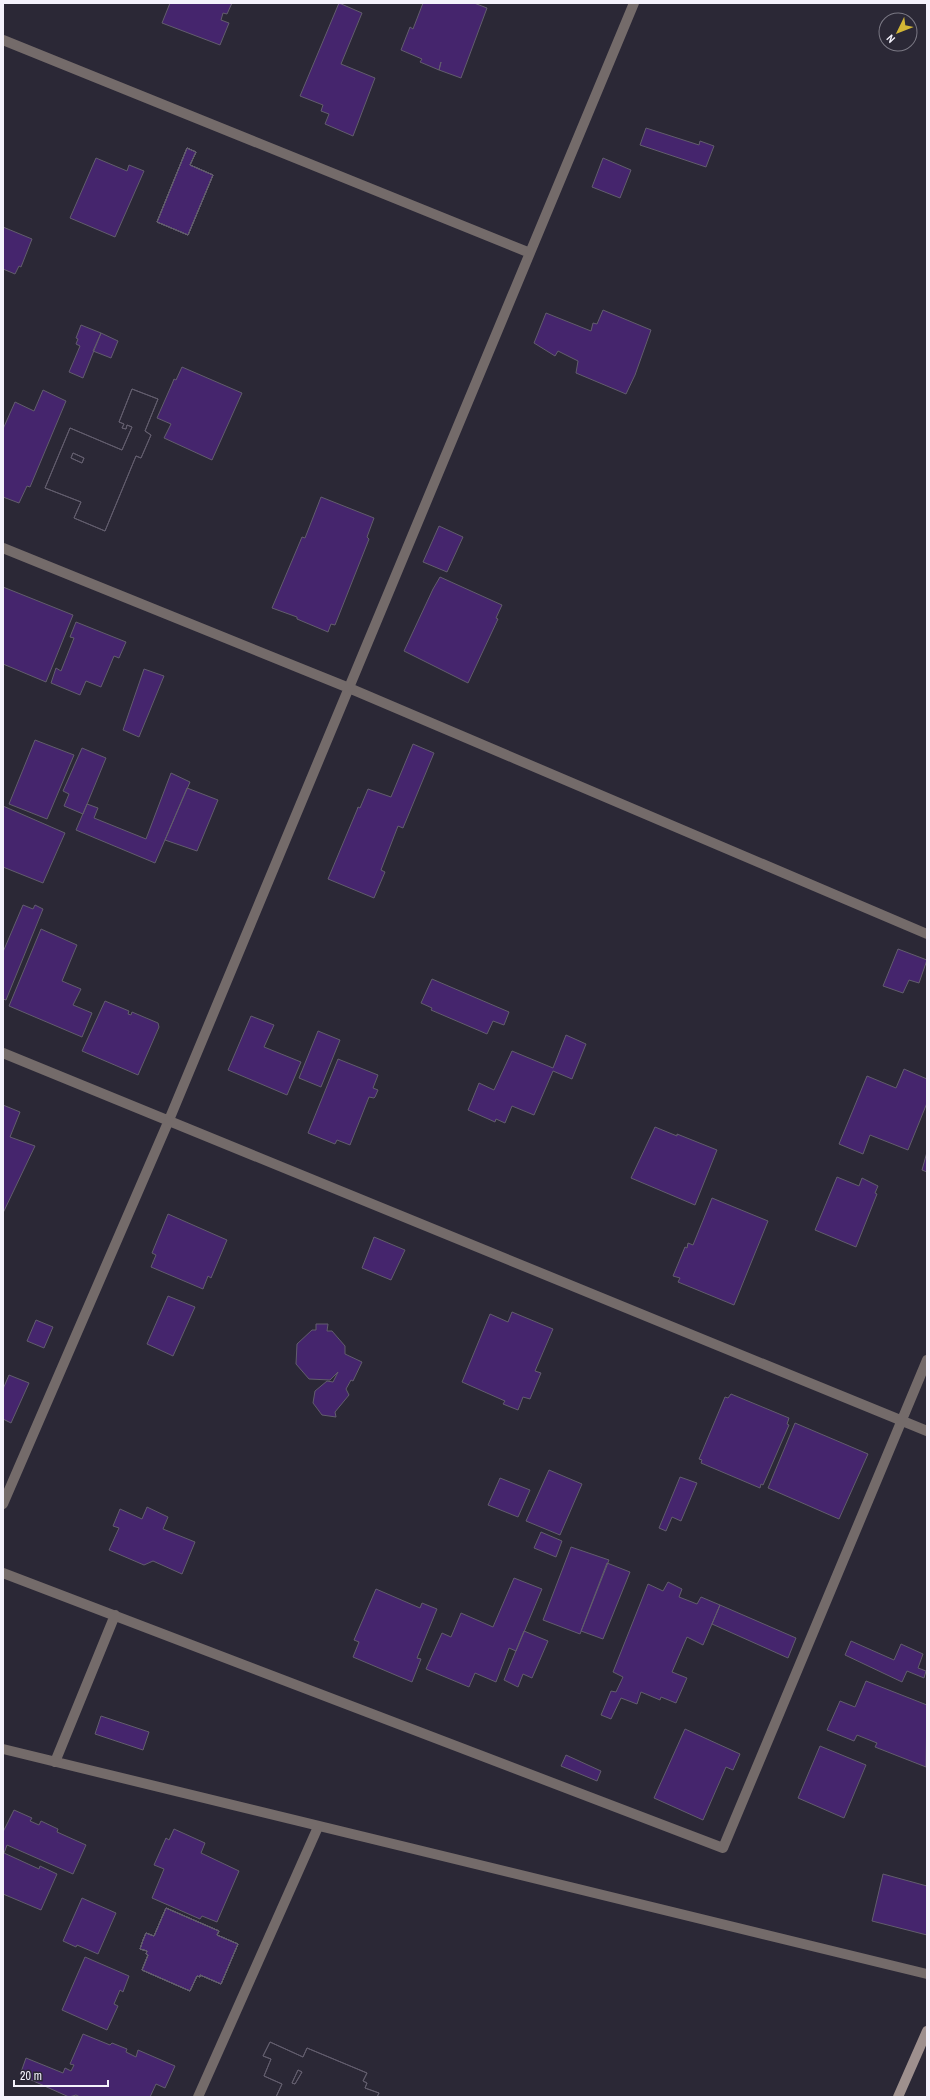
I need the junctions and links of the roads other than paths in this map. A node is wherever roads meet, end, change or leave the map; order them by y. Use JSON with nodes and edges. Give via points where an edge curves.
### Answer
{"nodes":[{"id":1,"x":634,"y":3,"type":"edge"},
{"id":2,"x":3,"y":40,"type":"edge"},
{"id":3,"x":530,"y":253,"type":"junction"},
{"id":4,"x":3,"y":548,"type":"edge"},
{"id":5,"x":349,"y":688,"type":"junction"},
{"id":6,"x":927,"y":934,"type":"edge"},
{"id":7,"x":3,"y":1053,"type":"edge"},
{"id":8,"x":169,"y":1120,"type":"junction"},
{"id":9,"x":927,"y":1360,"type":"edge"},
{"id":10,"x":902,"y":1420,"type":"junction"},
{"id":11,"x":927,"y":1431,"type":"edge"},
{"id":12,"x":3,"y":1504,"type":"edge"},
{"id":13,"x":3,"y":1573,"type":"edge"},
{"id":14,"x":115,"y":1615,"type":"junction"},
{"id":15,"x":3,"y":1749,"type":"edge"},
{"id":16,"x":55,"y":1762,"type":"junction"},
{"id":17,"x":318,"y":1828,"type":"junction"},
{"id":18,"x":927,"y":1974,"type":"edge"},
{"id":19,"x":927,"y":2031,"type":"edge"},
{"id":20,"x":198,"y":2097,"type":"edge"},
{"id":21,"x":898,"y":2097,"type":"edge"}],
"edges":[{"from":1,"to":3,"type":"street"},
{"from":2,"to":3,"type":"street"},
{"from":3,"to":5,"type":"street"},
{"from":4,"to":5,"type":"street"},
{"from":5,"to":6,"type":"street"},
{"from":5,"to":8,"type":"street"},
{"from":7,"to":8,"type":"street"},
{"from":8,"to":10,"type":"street"},
{"from":8,"to":12,"type":"street"},
{"from":9,"to":10,"type":"street"},
{"from":10,"to":11,"type":"street"},
{"from":10,"to":14,"type":"street","via":[[723,1848]]},
{"from":13,"to":14,"type":"street"},
{"from":14,"to":16,"type":"street"},
{"from":15,"to":16,"type":"street"},
{"from":16,"to":17,"type":"street"},
{"from":17,"to":18,"type":"street"},
{"from":17,"to":20,"type":"street"},
{"from":19,"to":21,"type":"street"}]}
